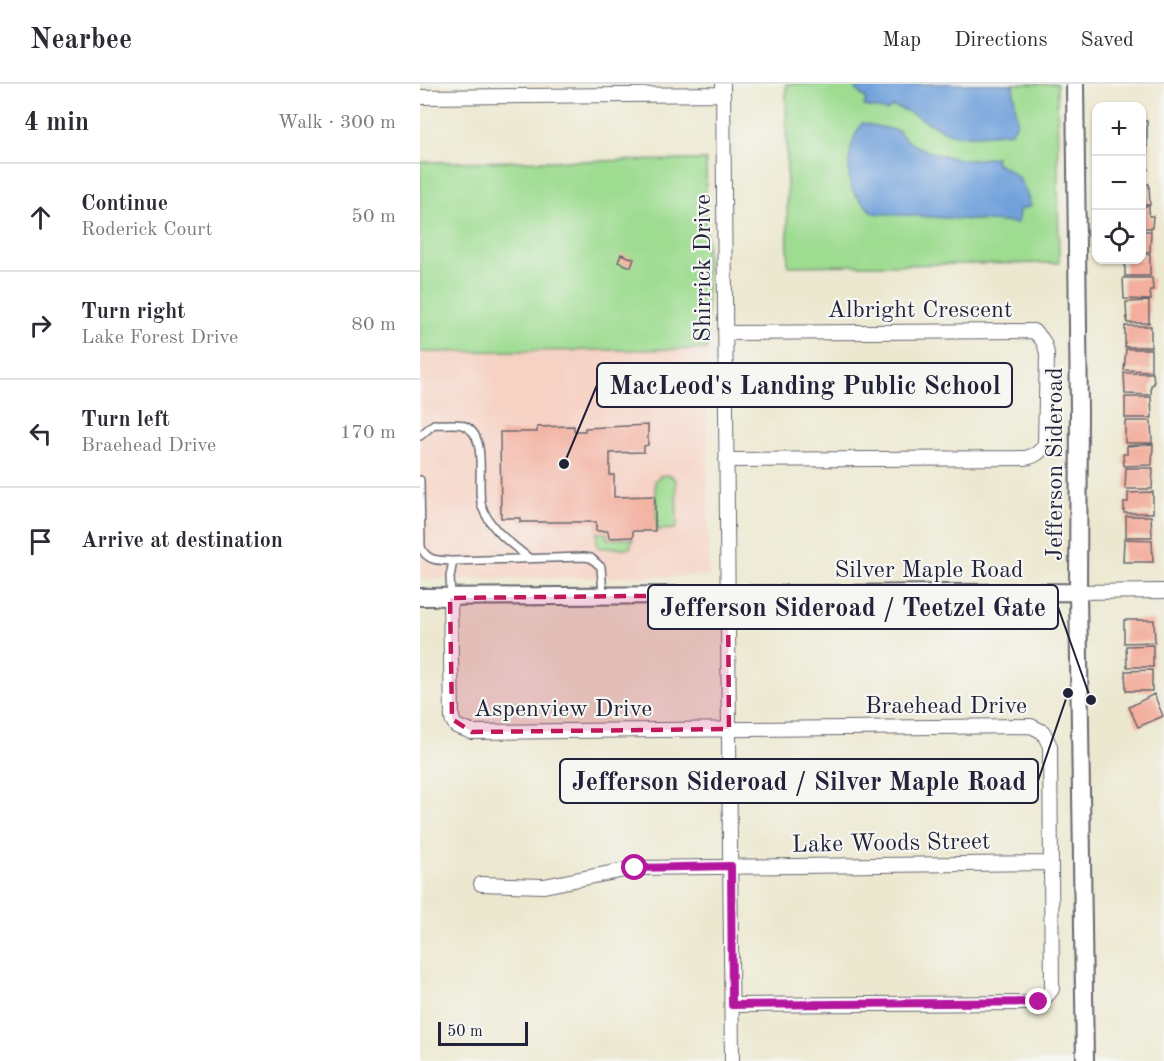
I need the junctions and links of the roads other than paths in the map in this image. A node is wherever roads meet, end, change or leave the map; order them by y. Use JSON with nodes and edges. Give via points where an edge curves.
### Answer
{"nodes":[{"id":1,"x":1075,"y":84,"type":"edge"},
{"id":2,"x":723,"y":89,"type":"edge"},
{"id":3,"x":594,"y":90,"type":"edge"},
{"id":4,"x":466,"y":91,"type":"edge"},
{"id":5,"x":420,"y":98,"type":"edge"},
{"id":6,"x":725,"y":333,"type":"junction"},
{"id":7,"x":420,"y":436,"type":"edge"},
{"id":8,"x":726,"y":460,"type":"junction"},
{"id":9,"x":420,"y":480,"type":"edge"},
{"id":10,"x":529,"y":558,"type":"junction"},
{"id":11,"x":453,"y":561,"type":"junction"},
{"id":12,"x":1164,"y":591,"type":"edge"},
{"id":13,"x":1078,"y":592,"type":"junction"},
{"id":14,"x":728,"y":595,"type":"junction"},
{"id":15,"x":603,"y":596,"type":"junction"},
{"id":16,"x":420,"y":597,"type":"edge"},
{"id":17,"x":450,"y":598,"type":"junction"},
{"id":18,"x":729,"y":729,"type":"junction"},
{"id":19,"x":1051,"y":863,"type":"junction"},
{"id":20,"x":731,"y":866,"type":"junction"},
{"id":21,"x":481,"y":884,"type":"dead end"},
{"id":22,"x":732,"y":1005,"type":"junction"},
{"id":23,"x":732,"y":1061,"type":"edge"},
{"id":24,"x":1085,"y":1061,"type":"edge"}],
"edges":[{"from":1,"to":13,"type":"street","name":"Jefferson Sideroad"},
{"from":2,"to":3,"type":"street"},
{"from":2,"to":6,"type":"street","name":"Shirrick Drive"},
{"from":3,"to":4,"type":"street"},
{"from":4,"to":5,"type":"street"},
{"from":6,"to":8,"type":"street","name":"Shirrick Drive"},
{"from":6,"to":8,"type":"street","name":"Albright Crescent","via":[[1033,331],[1045,344],[1047,354],[1044,444],[1035,456]]},
{"from":7,"to":10,"type":"lane","via":[[434,424],[463,425],[473,433],[479,443],[481,505],[493,529]]},
{"from":8,"to":14,"type":"street","name":"Shirrick Drive"},
{"from":9,"to":11,"type":"lane","via":[[424,555],[432,560]]},
{"from":10,"to":11,"type":"lane"},
{"from":10,"to":15,"type":"lane","via":[[591,558],[601,567]]},
{"from":11,"to":17,"type":"lane"},
{"from":12,"to":13,"type":"street"},
{"from":13,"to":14,"type":"street","name":"Silver Maple Road"},
{"from":13,"to":24,"type":"street","name":"Jefferson Sideroad"},
{"from":14,"to":15,"type":"street","name":"Silver Maple Road"},
{"from":14,"to":18,"type":"street","name":"Shirrick Drive"},
{"from":15,"to":17,"type":"street","name":"Silver Maple Road"},
{"from":16,"to":17,"type":"street","name":"Silver Maple Road"},
{"from":17,"to":18,"type":"street","name":"Aspenview Drive","via":[[451,710],[452,719],[462,730]]},
{"from":18,"to":19,"type":"street","name":"Braehead Drive","via":[[1038,728],[1050,746]]},
{"from":18,"to":20,"type":"street","name":"Shirrick Drive"},
{"from":19,"to":20,"type":"street","name":"Lake Woods Street"},
{"from":19,"to":22,"type":"street","name":"Braehead Drive","via":[[1052,989],[1039,1002]]},
{"from":20,"to":21,"type":"street","name":"Lake Woods Street","via":[[635,868],[544,886]]},
{"from":20,"to":22,"type":"street","name":"Shirrick Drive"},
{"from":22,"to":23,"type":"street","name":"Shirrick Drive"}]}
